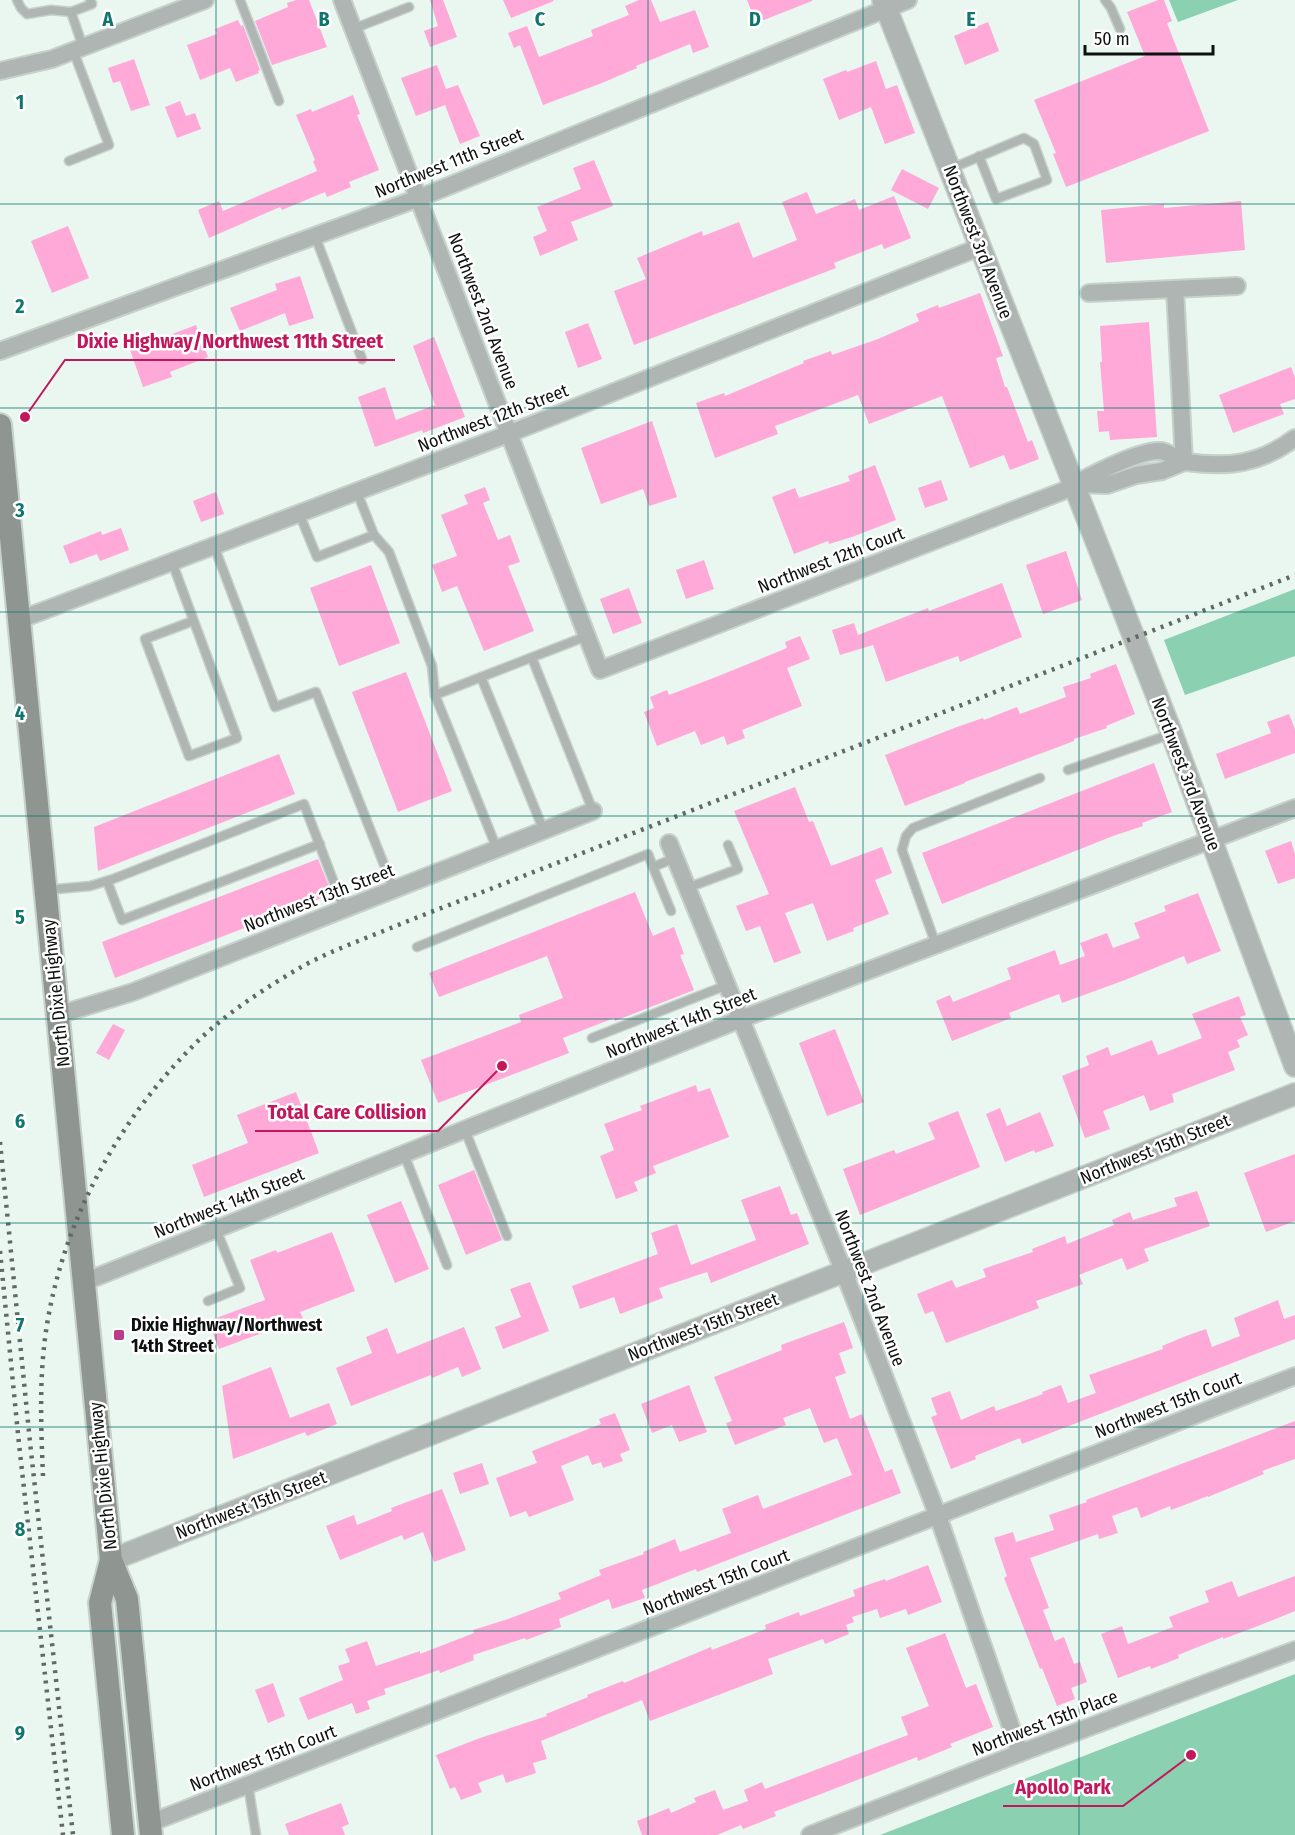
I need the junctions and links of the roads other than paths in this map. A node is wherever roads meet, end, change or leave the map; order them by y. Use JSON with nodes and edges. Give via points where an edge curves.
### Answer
{"nodes":[{"id":1,"x":17,"y":0,"type":"edge"},
{"id":2,"x":53,"y":0,"type":"edge"},
{"id":3,"x":90,"y":0,"type":"edge"},
{"id":4,"x":205,"y":0,"type":"edge"},
{"id":5,"x":240,"y":0,"type":"edge"},
{"id":6,"x":342,"y":0,"type":"edge"},
{"id":7,"x":908,"y":0,"type":"edge"},
{"id":8,"x":1105,"y":0,"type":"edge"},
{"id":9,"x":885,"y":4,"type":"edge"},
{"id":10,"x":409,"y":7,"type":"dead end"},
{"id":11,"x":58,"y":11,"type":"junction"},
{"id":12,"x":71,"y":12,"type":"junction"},
{"id":13,"x":353,"y":29,"type":"junction"},
{"id":14,"x":1120,"y":29,"type":"dead end"},
{"id":15,"x":78,"y":49,"type":"junction"},
{"id":16,"x":0,"y":71,"type":"edge"},
{"id":17,"x":279,"y":101,"type":"dead end"},
{"id":18,"x":979,"y":156,"type":"junction"},
{"id":19,"x":69,"y":161,"type":"dead end"},
{"id":20,"x":949,"y":169,"type":"junction"},
{"id":21,"x":419,"y":198,"type":"junction"},
{"id":22,"x":315,"y":236,"type":"junction"},
{"id":23,"x":980,"y":247,"type":"junction"},
{"id":24,"x":1237,"y":286,"type":"dead end"},
{"id":25,"x":1175,"y":289,"type":"junction"},
{"id":26,"x":1089,"y":293,"type":"dead end"},
{"id":27,"x":0,"y":351,"type":"edge"},
{"id":28,"x":362,"y":359,"type":"dead end"},
{"id":29,"x":0,"y":425,"type":"edge"},
{"id":30,"x":508,"y":434,"type":"junction"},
{"id":31,"x":1295,"y":438,"type":"edge"},
{"id":32,"x":1184,"y":462,"type":"junction"},
{"id":33,"x":1074,"y":484,"type":"junction"},
{"id":34,"x":357,"y":492,"type":"junction"},
{"id":35,"x":300,"y":513,"type":"junction"},
{"id":36,"x":374,"y":535,"type":"junction"},
{"id":37,"x":214,"y":546,"type":"junction"},
{"id":38,"x":172,"y":562,"type":"junction"},
{"id":39,"x":19,"y":620,"type":"junction"},
{"id":40,"x":193,"y":621,"type":"junction"},
{"id":41,"x":587,"y":636,"type":"junction"},
{"id":42,"x":532,"y":658,"type":"junction"},
{"id":43,"x":600,"y":670,"type":"joint"},
{"id":44,"x":481,"y":677,"type":"junction"},
{"id":45,"x":435,"y":695,"type":"junction"},
{"id":46,"x":1172,"y":734,"type":"junction"},
{"id":47,"x":1068,"y":770,"type":"dead end"},
{"id":48,"x":1040,"y":778,"type":"dead end"},
{"id":49,"x":1295,"y":808,"type":"edge"},
{"id":50,"x":593,"y":811,"type":"joint"},
{"id":51,"x":544,"y":831,"type":"junction"},
{"id":52,"x":1212,"y":840,"type":"junction"},
{"id":53,"x":320,"y":844,"type":"junction"},
{"id":54,"x":728,"y":845,"type":"dead end"},
{"id":55,"x":497,"y":849,"type":"junction"},
{"id":56,"x":672,"y":850,"type":"joint"},
{"id":57,"x":653,"y":867,"type":"junction"},
{"id":58,"x":107,"y":881,"type":"junction"},
{"id":59,"x":687,"y":888,"type":"junction"},
{"id":60,"x":45,"y":890,"type":"junction"},
{"id":61,"x":394,"y":890,"type":"junction"},
{"id":62,"x":344,"y":909,"type":"junction"},
{"id":63,"x":671,"y":911,"type":"dead end"},
{"id":64,"x":936,"y":945,"type":"junction"},
{"id":65,"x":417,"y":947,"type":"dead end"},
{"id":66,"x":727,"y":985,"type":"junction"},
{"id":67,"x":58,"y":1015,"type":"junction"},
{"id":68,"x":741,"y":1019,"type":"junction"},
{"id":69,"x":592,"y":1038,"type":"dead end"},
{"id":70,"x":1295,"y":1065,"type":"edge"},
{"id":71,"x":1295,"y":1094,"type":"edge"},
{"id":72,"x":465,"y":1130,"type":"junction"},
{"id":73,"x":404,"y":1154,"type":"junction"},
{"id":74,"x":216,"y":1229,"type":"junction"},
{"id":75,"x":507,"y":1236,"type":"dead end"},
{"id":76,"x":447,"y":1265,"type":"dead end"},
{"id":77,"x":844,"y":1272,"type":"junction"},
{"id":78,"x":84,"y":1282,"type":"junction"},
{"id":79,"x":208,"y":1301,"type":"dead end"},
{"id":80,"x":1295,"y":1376,"type":"edge"},
{"id":81,"x":938,"y":1516,"type":"junction"},
{"id":82,"x":111,"y":1560,"type":"junction"},
{"id":83,"x":1295,"y":1650,"type":"edge"},
{"id":84,"x":1020,"y":1753,"type":"junction"},
{"id":85,"x":248,"y":1784,"type":"junction"},
{"id":86,"x":151,"y":1829,"type":"edge"},
{"id":87,"x":123,"y":1835,"type":"edge"},
{"id":88,"x":256,"y":1835,"type":"edge"},
{"id":89,"x":810,"y":1835,"type":"edge"}],
"edges":[{"from":1,"to":11,"type":"lane","via":[[27,14]]},
{"from":2,"to":11,"type":"lane"},
{"from":3,"to":12,"type":"lane","via":[[92,4]]},
{"from":4,"to":15,"type":"street"},
{"from":5,"to":17,"type":"lane"},
{"from":6,"to":13,"type":"street","name":"Northwest 2nd Avenue"},
{"from":7,"to":9,"type":"street","name":"Northwest 11th Street"},
{"from":8,"to":14,"type":"lane"},
{"from":9,"to":20,"type":"street","name":"Northwest 3rd Avenue"},
{"from":9,"to":21,"type":"street","name":"Northwest 11th Street"},
{"from":10,"to":13,"type":"lane"},
{"from":11,"to":12,"type":"lane"},
{"from":12,"to":15,"type":"lane"},
{"from":13,"to":21,"type":"street","name":"Northwest 2nd Avenue"},
{"from":15,"to":16,"type":"street"},
{"from":15,"to":19,"type":"lane","via":[[109,145]]},
{"from":18,"to":18,"type":"lane","via":[[1024,138],[1034,144],[1047,180],[996,199]]},
{"from":18,"to":20,"type":"lane"},
{"from":20,"to":23,"type":"street","name":"Northwest 3rd Avenue"},
{"from":21,"to":22,"type":"street","name":"Northwest 11th Street"},
{"from":21,"to":30,"type":"street","name":"Northwest 2nd Avenue"},
{"from":22,"to":27,"type":"street","name":"Northwest 11th Street"},
{"from":22,"to":28,"type":"lane"},
{"from":23,"to":30,"type":"street","name":"Northwest 12th Street"},
{"from":23,"to":33,"type":"street","name":"Northwest 3rd Avenue"},
{"from":24,"to":25,"type":"street"},
{"from":25,"to":26,"type":"street"},
{"from":25,"to":32,"type":"street"},
{"from":29,"to":39,"type":"main road","name":"North Dixie Highway"},
{"from":30,"to":34,"type":"street","name":"Northwest 12th Street"},
{"from":30,"to":41,"type":"street","name":"Northwest 2nd Avenue"},
{"from":31,"to":32,"type":"street","via":[[1258,459],[1239,464]]},
{"from":32,"to":33,"type":"street","via":[[1162,451],[1137,455]]},
{"from":33,"to":43,"type":"street","name":"Northwest 12th Court"},
{"from":33,"to":46,"type":"street","name":"Northwest 3rd Avenue"},
{"from":34,"to":35,"type":"street","name":"Northwest 12th Street"},
{"from":34,"to":36,"type":"lane"},
{"from":35,"to":36,"type":"lane","via":[[317,557]]},
{"from":35,"to":37,"type":"street","name":"Northwest 12th Street"},
{"from":36,"to":45,"type":"lane","via":[[389,552],[429,655]]},
{"from":37,"to":38,"type":"street","name":"Northwest 12th Street"},
{"from":37,"to":61,"type":"lane","via":[[275,707],[316,692]]},
{"from":38,"to":39,"type":"street","name":"Northwest 12th Street"},
{"from":38,"to":40,"type":"lane"},
{"from":39,"to":60,"type":"main road","name":"North Dixie Highway"},
{"from":40,"to":40,"type":"lane","via":[[237,738],[189,756],[145,639]]},
{"from":41,"to":42,"type":"lane"},
{"from":41,"to":43,"type":"street","name":"Northwest 2nd Avenue"},
{"from":42,"to":44,"type":"lane"},
{"from":42,"to":50,"type":"lane"},
{"from":44,"to":45,"type":"lane"},
{"from":44,"to":51,"type":"lane"},
{"from":45,"to":55,"type":"lane"},
{"from":46,"to":47,"type":"lane"},
{"from":46,"to":52,"type":"street","name":"Northwest 3rd Avenue"},
{"from":48,"to":64,"type":"lane","via":[[913,828],[906,836],[902,849]]},
{"from":49,"to":52,"type":"street","name":"Northwest 14th Street"},
{"from":50,"to":51,"type":"street","name":"Northwest 13th Street"},
{"from":51,"to":55,"type":"street","name":"Northwest 13th Street"},
{"from":52,"to":64,"type":"street","name":"Northwest 14th Street"},
{"from":52,"to":70,"type":"street","name":"Northwest 3rd Avenue"},
{"from":53,"to":58,"type":"lane","via":[[122,920]]},
{"from":53,"to":58,"type":"lane","via":[[304,804]]},
{"from":53,"to":62,"type":"lane"},
{"from":54,"to":59,"type":"lane","via":[[738,869]]},
{"from":55,"to":61,"type":"street","name":"Northwest 13th Street"},
{"from":56,"to":57,"type":"lane"},
{"from":56,"to":59,"type":"street","name":"Northwest 2nd Avenue"},
{"from":57,"to":63,"type":"lane"},
{"from":57,"to":65,"type":"lane","via":[[648,854]]},
{"from":58,"to":60,"type":"lane"},
{"from":59,"to":66,"type":"street","name":"Northwest 2nd Avenue"},
{"from":60,"to":67,"type":"main road","name":"North Dixie Highway"},
{"from":61,"to":62,"type":"street","name":"Northwest 13th Street"},
{"from":62,"to":67,"type":"street","name":"Northwest 13th Street","via":[[133,992]]},
{"from":64,"to":68,"type":"street","name":"Northwest 14th Street"},
{"from":66,"to":68,"type":"street","name":"Northwest 2nd Avenue"},
{"from":66,"to":69,"type":"lane"},
{"from":67,"to":78,"type":"main road","name":"North Dixie Highway"},
{"from":68,"to":72,"type":"street","name":"Northwest 14th Street"},
{"from":68,"to":77,"type":"street","name":"Northwest 2nd Avenue"},
{"from":71,"to":77,"type":"street","name":"Northwest 15th Street"},
{"from":72,"to":73,"type":"street","name":"Northwest 14th Street"},
{"from":72,"to":75,"type":"lane"},
{"from":73,"to":74,"type":"street","name":"Northwest 14th Street"},
{"from":73,"to":76,"type":"lane"},
{"from":74,"to":78,"type":"street","name":"Northwest 14th Street"},
{"from":74,"to":79,"type":"lane","via":[[240,1288]]},
{"from":77,"to":81,"type":"street","name":"Northwest 2nd Avenue"},
{"from":77,"to":82,"type":"street","name":"Northwest 15th Street"},
{"from":78,"to":82,"type":"main road","name":"North Dixie Highway"},
{"from":80,"to":81,"type":"street","name":"Northwest 15th Court"},
{"from":81,"to":84,"type":"street","name":"Northwest 2nd Avenue"},
{"from":81,"to":85,"type":"street","name":"Northwest 15th Court"},
{"from":82,"to":86,"type":"main road","name":"North Dixie Highway","via":[[128,1599]]},
{"from":82,"to":87,"type":"main road","name":"North Dixie Highway","via":[[100,1603]]},
{"from":83,"to":84,"type":"street","name":"Northwest 15th Place"},
{"from":84,"to":89,"type":"street","name":"Northwest 15th Place"},
{"from":85,"to":86,"type":"street","name":"Northwest 15th Court"},
{"from":85,"to":88,"type":"lane"}]}
